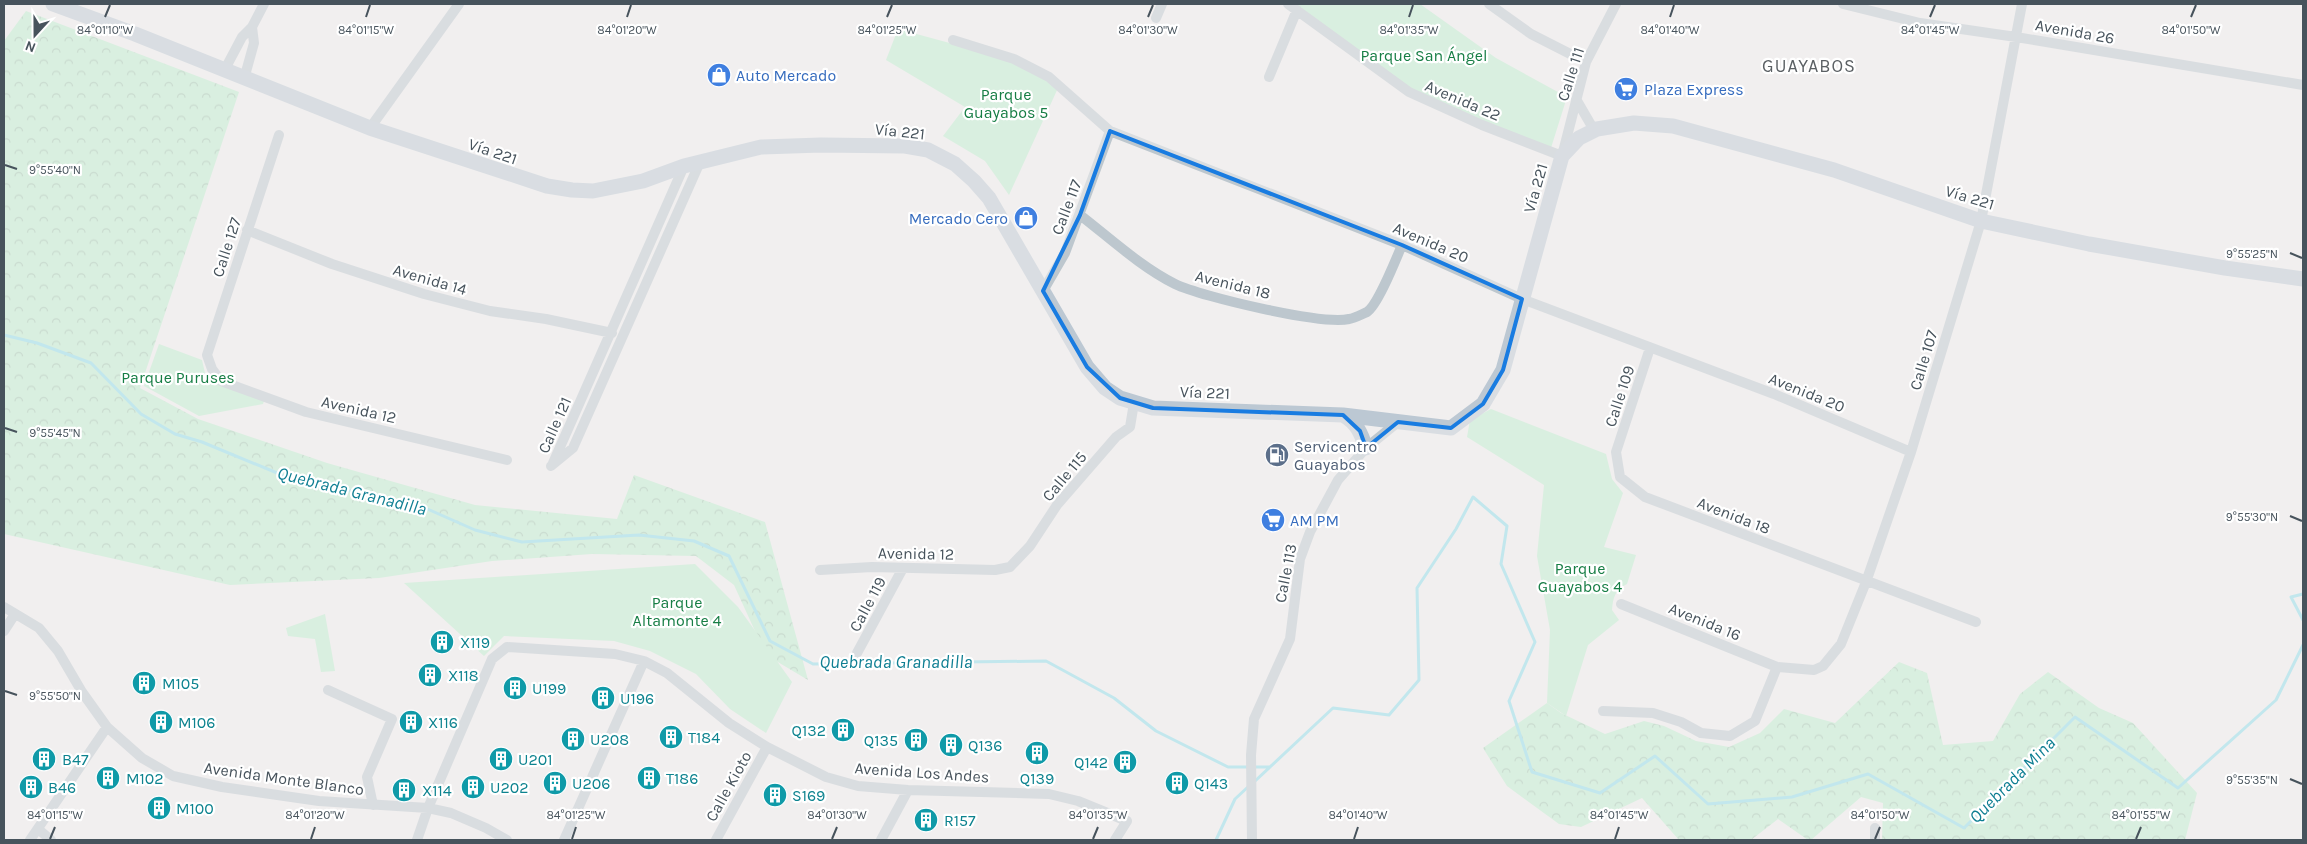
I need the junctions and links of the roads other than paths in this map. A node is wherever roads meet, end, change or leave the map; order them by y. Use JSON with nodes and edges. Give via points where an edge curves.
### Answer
{"nodes":[{"id":1,"x":52,"y":4,"type":"edge"},
{"id":2,"x":264,"y":4,"type":"edge"},
{"id":3,"x":460,"y":4,"type":"edge"},
{"id":4,"x":1162,"y":4,"type":"edge"},
{"id":5,"x":1288,"y":4,"type":"edge"},
{"id":6,"x":1488,"y":4,"type":"edge"},
{"id":7,"x":1616,"y":4,"type":"edge"},
{"id":8,"x":1842,"y":4,"type":"edge"},
{"id":9,"x":2022,"y":4,"type":"edge"},
{"id":10,"x":1297,"y":10,"type":"junction"},
{"id":11,"x":1156,"y":18,"type":"dead end"},
{"id":12,"x":252,"y":27,"type":"junction"},
{"id":13,"x":2016,"y":37,"type":"junction"},
{"id":14,"x":953,"y":40,"type":"dead end"},
{"id":15,"x":1586,"y":62,"type":"junction"},
{"id":16,"x":224,"y":71,"type":"junction"},
{"id":17,"x":1269,"y":77,"type":"dead end"},
{"id":18,"x":244,"y":79,"type":"junction"},
{"id":19,"x":2303,"y":86,"type":"edge"},
{"id":20,"x":1576,"y":99,"type":"junction"},
{"id":21,"x":370,"y":128,"type":"junction"},
{"id":22,"x":1594,"y":130,"type":"junction"},
{"id":23,"x":1110,"y":132,"type":"junction"},
{"id":24,"x":278,"y":135,"type":"dead end"},
{"id":25,"x":1562,"y":156,"type":"junction"},
{"id":26,"x":700,"y":162,"type":"junction"},
{"id":27,"x":684,"y":166,"type":"junction"},
{"id":28,"x":1080,"y":215,"type":"junction"},
{"id":29,"x":1981,"y":221,"type":"junction"},
{"id":30,"x":247,"y":230,"type":"junction"},
{"id":31,"x":1402,"y":245,"type":"junction"},
{"id":32,"x":2303,"y":278,"type":"edge"},
{"id":33,"x":1043,"y":291,"type":"junction"},
{"id":34,"x":1522,"y":299,"type":"junction"},
{"id":35,"x":612,"y":332,"type":"junction"},
{"id":36,"x":1650,"y":348,"type":"junction"},
{"id":37,"x":212,"y":369,"type":"joint"},
{"id":38,"x":1134,"y":403,"type":"junction"},
{"id":39,"x":1343,"y":415,"type":"junction"},
{"id":40,"x":1398,"y":422,"type":"junction"},
{"id":41,"x":1366,"y":448,"type":"junction"},
{"id":42,"x":1616,"y":452,"type":"joint"},
{"id":43,"x":1911,"y":452,"type":"junction"},
{"id":44,"x":507,"y":460,"type":"dead end"},
{"id":45,"x":1010,"y":567,"type":"joint"},
{"id":46,"x":902,"y":568,"type":"junction"},
{"id":47,"x":820,"y":570,"type":"dead end"},
{"id":48,"x":1866,"y":582,"type":"junction"},
{"id":49,"x":1621,"y":604,"type":"dead end"},
{"id":50,"x":4,"y":607,"type":"edge"},
{"id":51,"x":15,"y":614,"type":"junction"},
{"id":52,"x":1976,"y":622,"type":"dead end"},
{"id":53,"x":4,"y":631,"type":"edge"},
{"id":54,"x":857,"y":653,"type":"dead end"},
{"id":55,"x":644,"y":661,"type":"junction"},
{"id":56,"x":1777,"y":667,"type":"junction"},
{"id":57,"x":328,"y":690,"type":"dead end"},
{"id":58,"x":1603,"y":711,"type":"dead end"},
{"id":59,"x":107,"y":727,"type":"junction"},
{"id":60,"x":766,"y":747,"type":"junction"},
{"id":61,"x":908,"y":790,"type":"junction"},
{"id":62,"x":373,"y":805,"type":"junction"},
{"id":63,"x":428,"y":808,"type":"junction"},
{"id":64,"x":1876,"y":828,"type":"dead end"},
{"id":65,"x":38,"y":829,"type":"junction"},
{"id":66,"x":30,"y":840,"type":"edge"},
{"id":67,"x":51,"y":840,"type":"edge"},
{"id":68,"x":417,"y":840,"type":"edge"},
{"id":69,"x":507,"y":840,"type":"edge"},
{"id":70,"x":564,"y":840,"type":"edge"},
{"id":71,"x":716,"y":840,"type":"edge"},
{"id":72,"x":881,"y":840,"type":"edge"},
{"id":73,"x":1115,"y":840,"type":"edge"},
{"id":74,"x":1252,"y":840,"type":"edge"},
{"id":75,"x":1875,"y":840,"type":"edge"}],
"edges":[{"from":1,"to":16,"type":"main road","name":"Vía 221","via":[[136,34]]},
{"from":2,"to":12,"type":"street"},
{"from":3,"to":21,"type":"street"},
{"from":4,"to":11,"type":"street"},
{"from":5,"to":10,"type":"street","name":"Avenida 22"},
{"from":6,"to":15,"type":"street","via":[[1531,34]]},
{"from":7,"to":15,"type":"street","name":"Calle 111"},
{"from":8,"to":13,"type":"street","name":"Avenida 26","via":[[1920,22]]},
{"from":9,"to":13,"type":"street","name":"Calle 107"},
{"from":10,"to":17,"type":"street"},
{"from":10,"to":25,"type":"street","name":"Avenida 22","via":[[1409,92]]},
{"from":12,"to":16,"type":"street","via":[[242,37]]},
{"from":12,"to":18,"type":"street","via":[[254,43]]},
{"from":13,"to":19,"type":"street","name":"Avenida 26"},
{"from":13,"to":29,"type":"street","name":"Calle 107"},
{"from":14,"to":23,"type":"street","name":"Avenida 20","via":[[1014,59],[1048,77]]},
{"from":15,"to":20,"type":"street","name":"Calle 111"},
{"from":16,"to":18,"type":"main road","name":"Vía 221"},
{"from":18,"to":21,"type":"main road","name":"Vía 221"},
{"from":20,"to":22,"type":"street"},
{"from":20,"to":25,"type":"street","name":"Calle 111"},
{"from":21,"to":27,"type":"main road","name":"Vía 221","via":[[522,179],[572,190],[593,191],[643,181]]},
{"from":22,"to":25,"type":"main road","name":"Vía 221","via":[[1579,138]]},
{"from":22,"to":29,"type":"main road","name":"Vía 221","via":[[1634,123],[1673,126],[1834,170]]},
{"from":23,"to":28,"type":"street","name":"Calle 117"},
{"from":23,"to":31,"type":"street","name":"Avenida 20"},
{"from":24,"to":30,"type":"street","name":"Calle 127"},
{"from":25,"to":34,"type":"main road","name":"Vía 221"},
{"from":26,"to":27,"type":"main road","name":"Vía 221"},
{"from":26,"to":33,"type":"main road","name":"Vía 221","via":[[761,147],[822,144],[904,146],[928,150],[956,164],[974,180]]},
{"from":26,"to":35,"type":"street","name":"Calle 121","via":[[573,448],[552,466]]},
{"from":27,"to":35,"type":"street","name":"Calle 121"},
{"from":28,"to":31,"type":"street","name":"Avenida 18","via":[[1145,265],[1176,284],[1211,297],[1328,320],[1350,319],[1369,311]]},
{"from":28,"to":33,"type":"street","name":"Calle 117"},
{"from":29,"to":32,"type":"main road","name":"Vía 221","via":[[2224,268]]},
{"from":29,"to":43,"type":"street","name":"Calle 107"},
{"from":30,"to":35,"type":"street","name":"Avenida 14","via":[[332,264],[424,294],[490,311]]},
{"from":30,"to":37,"type":"street","name":"Calle 127","via":[[207,355]]},
{"from":31,"to":34,"type":"street","name":"Avenida 20"},
{"from":33,"to":38,"type":"main road","name":"Vía 221","via":[[1087,367],[1106,388]]},
{"from":34,"to":36,"type":"street","name":"Avenida 20"},
{"from":34,"to":40,"type":"main road","name":"Vía 221","via":[[1503,370],[1483,404],[1451,428]]},
{"from":36,"to":42,"type":"street","name":"Calle 109"},
{"from":36,"to":43,"type":"street","name":"Avenida 20","via":[[1774,394]]},
{"from":37,"to":44,"type":"street","name":"Avenida 12","via":[[221,380],[306,412]]},
{"from":38,"to":39,"type":"main road","name":"Vía 221","via":[[1153,408]]},
{"from":38,"to":45,"type":"street","name":"Calle 115","via":[[1130,427],[1116,437],[1057,505],[1030,546]]},
{"from":39,"to":40,"type":"main road","name":"Vía 221"},
{"from":39,"to":41,"type":"main road","via":[[1352,420],[1360,431]]},
{"from":40,"to":41,"type":"street","name":"Calle 113"},
{"from":41,"to":74,"type":"street","name":"Calle 113","via":[[1338,480],[1310,532],[1296,584],[1290,639],[1257,708],[1251,755]]},
{"from":42,"to":48,"type":"street","name":"Avenida 18","via":[[1620,477],[1645,497]]},
{"from":43,"to":48,"type":"street","name":"Calle 107"},
{"from":45,"to":46,"type":"street","name":"Avenida 12","via":[[995,570]]},
{"from":46,"to":47,"type":"street","name":"Avenida 12"},
{"from":46,"to":54,"type":"street","name":"Calle 119"},
{"from":48,"to":52,"type":"street","name":"Avenida 18"},
{"from":48,"to":56,"type":"street","name":"Calle 107","via":[[1841,644],[1823,666],[1814,670]]},
{"from":49,"to":56,"type":"street","name":"Avenida 16"},
{"from":50,"to":51,"type":"street","name":"Avenida Monte Blanco"},
{"from":51,"to":53,"type":"street"},
{"from":51,"to":59,"type":"street","name":"Avenida Monte Blanco","via":[[39,628],[58,651]]},
{"from":55,"to":60,"type":"street","name":"Avenida Los Andes","via":[[667,673],[728,723]]},
{"from":55,"to":63,"type":"street","name":"Avenida Los Andes","via":[[615,654],[507,647],[492,659]]},
{"from":55,"to":70,"type":"street"},
{"from":56,"to":58,"type":"street","via":[[1755,721],[1730,736],[1701,733],[1653,713]]},
{"from":57,"to":62,"type":"street","via":[[392,719],[367,777]]},
{"from":59,"to":62,"type":"street","name":"Avenida Monte Blanco","via":[[142,758],[173,776],[232,789]]},
{"from":59,"to":65,"type":"street"},
{"from":60,"to":61,"type":"street","name":"Avenida Los Andes","via":[[826,777],[858,786]]},
{"from":60,"to":71,"type":"street","name":"Calle Kioto"},
{"from":61,"to":72,"type":"street"},
{"from":61,"to":73,"type":"street","name":"Avenida Los Andes","via":[[1049,794],[1078,801],[1127,821]]},
{"from":62,"to":63,"type":"street","name":"Avenida Monte Blanco"},
{"from":63,"to":68,"type":"street"},
{"from":63,"to":69,"type":"street","name":"Avenida Monte Blanco","via":[[451,813]]},
{"from":64,"to":75,"type":"street"},
{"from":65,"to":66,"type":"street"},
{"from":65,"to":67,"type":"street"}]}
